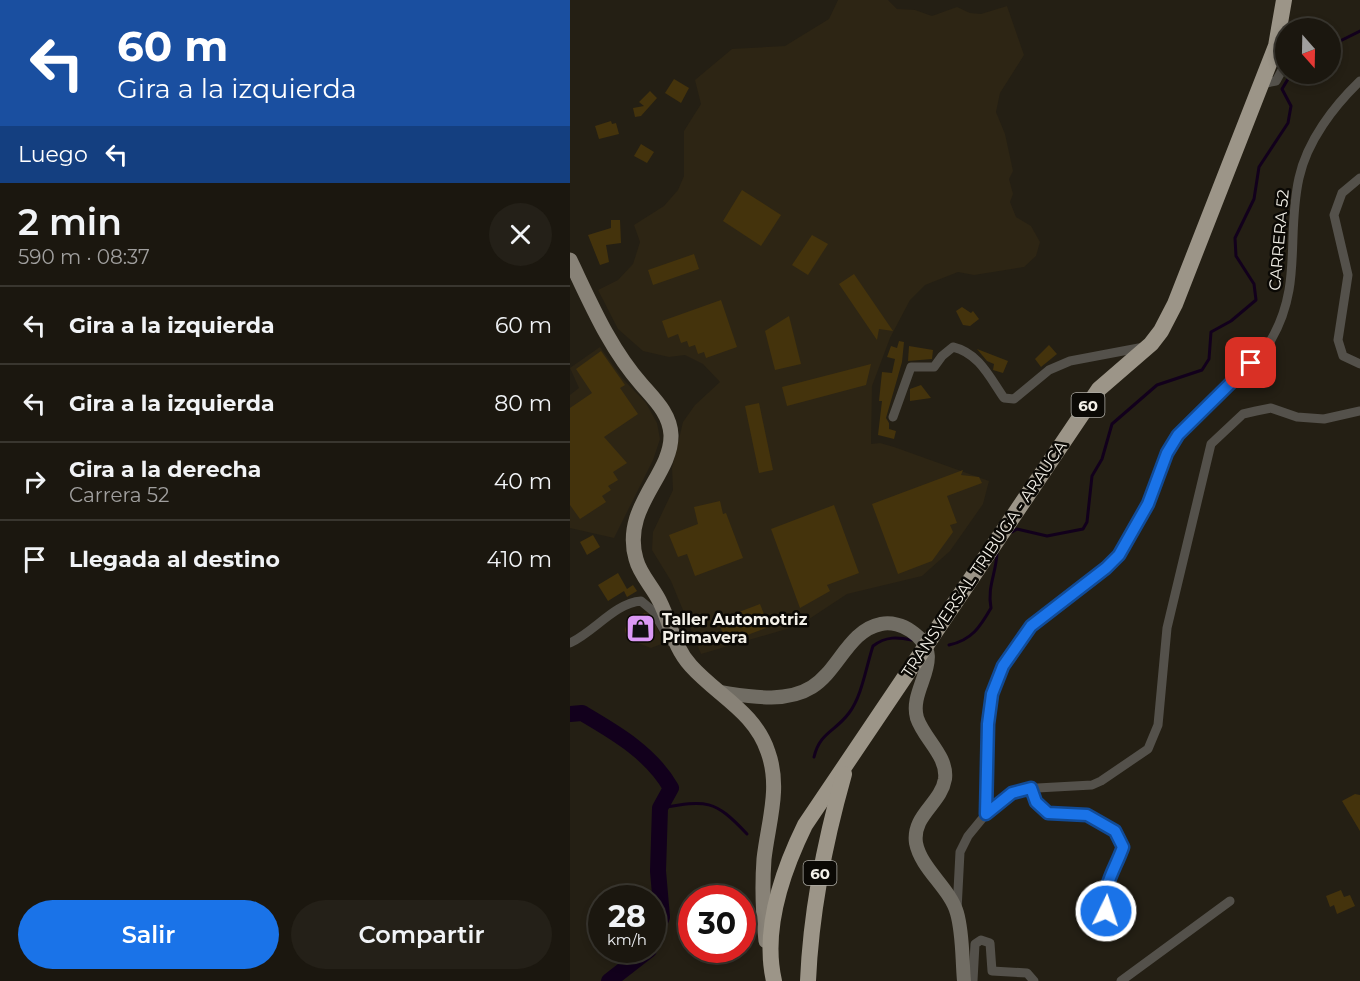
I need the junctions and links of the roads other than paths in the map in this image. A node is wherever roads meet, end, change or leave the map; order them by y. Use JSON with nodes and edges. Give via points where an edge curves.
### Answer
{"nodes":[{"id":1,"x":1284,"y":0,"type":"edge"},
{"id":2,"x":1275,"y":81,"type":"edge"},
{"id":3,"x":1360,"y":81,"type":"edge"},
{"id":4,"x":1261,"y":84,"type":"junction"},
{"id":5,"x":1360,"y":178,"type":"edge"},
{"id":6,"x":570,"y":261,"type":"edge"},
{"id":7,"x":1147,"y":346,"type":"junction"},
{"id":8,"x":1360,"y":364,"type":"edge"},
{"id":9,"x":1360,"y":411,"type":"edge"},
{"id":10,"x":893,"y":417,"type":"dead end"},
{"id":11,"x":570,"y":643,"type":"edge"},
{"id":12,"x":925,"y":646,"type":"junction"},
{"id":13,"x":678,"y":649,"type":"junction"},
{"id":14,"x":718,"y":692,"type":"junction"},
{"id":15,"x":846,"y":767,"type":"junction"},
{"id":16,"x":1031,"y":788,"type":"junction"},
{"id":17,"x":986,"y":814,"type":"junction"},
{"id":18,"x":1230,"y":901,"type":"dead end"},
{"id":19,"x":1106,"y":911,"type":"dead end"},
{"id":20,"x":957,"y":913,"type":"junction"},
{"id":21,"x":770,"y":963,"type":"junction"},
{"id":22,"x":774,"y":981,"type":"edge"},
{"id":23,"x":808,"y":981,"type":"edge"},
{"id":24,"x":964,"y":981,"type":"edge"},
{"id":25,"x":972,"y":981,"type":"edge"},
{"id":26,"x":1034,"y":981,"type":"edge"},
{"id":27,"x":1121,"y":981,"type":"edge"}],
"edges":[{"from":1,"to":4,"type":"highway","name":"TRANSVERSAL TRIBUGA - ARAUCA","number":"60","via":[[1276,46]]},
{"from":2,"to":4,"type":"street"},
{"from":3,"to":17,"type":"street","name":"CARRERA 52","via":[[1344,96],[1319,133],[1299,177],[1290,294],[1282,322],[1271,340],[1178,435],[1148,504],[1119,555],[1031,626],[1003,666],[992,694],[988,724]]},
{"from":4,"to":7,"type":"highway","name":"TRANSVERSAL TRIBUGA - ARAUCA","number":"60","via":[[1175,304],[1161,331]]},
{"from":5,"to":8,"type":"street","via":[[1342,193],[1334,215],[1348,275],[1338,340],[1343,356]]},
{"from":6,"to":13,"type":"main road","via":[[612,345],[668,421],[670,444],[640,509],[633,540],[639,567],[659,600]]},
{"from":7,"to":10,"type":"street","via":[[1070,361],[1049,370],[1014,399],[1004,398],[977,359],[953,347],[934,368],[907,367]]},
{"from":7,"to":12,"type":"highway","name":"TRANSVERSAL TRIBUGA - ARAUCA","number":"60","via":[[1099,389]]},
{"from":9,"to":16,"type":"street","via":[[1324,419],[1297,417],[1271,408],[1256,411],[1243,414],[1211,444],[1167,628],[1154,738],[1148,749],[1092,785]]},
{"from":11,"to":13,"type":"street","via":[[627,604],[641,601],[654,611],[667,638]]},
{"from":12,"to":14,"type":"main road","via":[[904,626],[884,624],[863,632],[827,674],[802,692],[768,697]]},
{"from":12,"to":15,"type":"highway","name":"TRANSVERSAL TRIBUGA - ARAUCA","number":"60"},
{"from":12,"to":20,"type":"main road","via":[[928,667],[919,692],[917,718],[944,765],[945,777],[942,791],[919,821],[916,844]]},
{"from":13,"to":14,"type":"main road"},
{"from":14,"to":21,"type":"main road","via":[[752,721],[772,767],[774,805],[763,883]]},
{"from":15,"to":21,"type":"highway","name":"TRANSVERSAL TRIBUGA - ARAUCA","number":"60","via":[[817,805],[794,847],[776,904]]},
{"from":15,"to":23,"type":"highway","name":"TRANSVERSAL TRIBUGA - ARAUCA","number":"60","via":[[813,913]]},
{"from":16,"to":17,"type":"street","via":[[1012,793]]},
{"from":16,"to":19,"type":"street","via":[[1036,802],[1048,813],[1087,815],[1115,831],[1123,847],[1105,892]]},
{"from":17,"to":20,"type":"street","via":[[960,852]]},
{"from":18,"to":27,"type":"street"},
{"from":20,"to":24,"type":"main road"},
{"from":21,"to":22,"type":"highway","name":"TRANSVERSAL TRIBUGA - ARAUCA"},
{"from":25,"to":26,"type":"street","via":[[975,944],[981,940],[990,943],[992,971],[1023,972]]}]}
